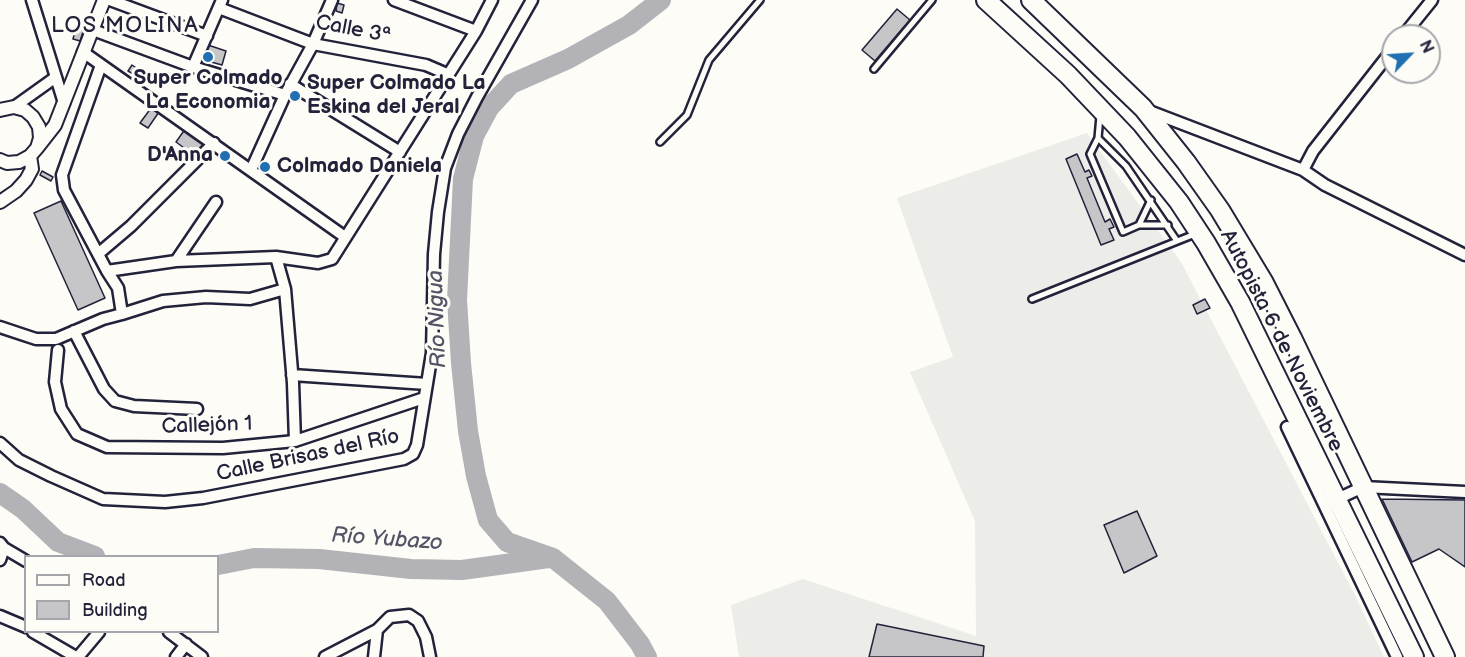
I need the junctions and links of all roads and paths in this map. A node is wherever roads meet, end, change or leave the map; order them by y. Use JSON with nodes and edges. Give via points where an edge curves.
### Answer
{"nodes":[{"id":1,"x":32,"y":0,"type":"edge"},
{"id":2,"x":104,"y":0,"type":"edge"},
{"id":3,"x":110,"y":0,"type":"edge"},
{"id":4,"x":332,"y":0,"type":"edge"},
{"id":5,"x":394,"y":0,"type":"edge"},
{"id":6,"x":492,"y":0,"type":"edge"},
{"id":7,"x":532,"y":0,"type":"edge"},
{"id":8,"x":760,"y":0,"type":"edge"},
{"id":9,"x":932,"y":0,"type":"edge"},
{"id":10,"x":986,"y":0,"type":"edge"},
{"id":11,"x":1031,"y":0,"type":"edge"},
{"id":12,"x":1432,"y":0,"type":"edge"},
{"id":13,"x":220,"y":4,"type":"edge"},
{"id":14,"x":1413,"y":24,"type":"edge"},
{"id":15,"x":93,"y":30,"type":"junction"},
{"id":16,"x":476,"y":32,"type":"junction"},
{"id":17,"x":207,"y":36,"type":"junction"},
{"id":18,"x":313,"y":44,"type":"junction"},
{"id":19,"x":83,"y":52,"type":"junction"},
{"id":20,"x":1381,"y":64,"type":"edge"},
{"id":21,"x":101,"y":65,"type":"junction"},
{"id":22,"x":193,"y":67,"type":"junction"},
{"id":23,"x":874,"y":69,"type":"dead end"},
{"id":24,"x":447,"y":74,"type":"junction"},
{"id":25,"x":56,"y":76,"type":"junction"},
{"id":26,"x":290,"y":84,"type":"junction"},
{"id":27,"x":285,"y":94,"type":"junction"},
{"id":28,"x":64,"y":103,"type":"junction"},
{"id":29,"x":14,"y":107,"type":"junction"},
{"id":30,"x":1143,"y":108,"type":"junction"},
{"id":31,"x":1100,"y":109,"type":"junction"},
{"id":32,"x":0,"y":110,"type":"edge"},
{"id":33,"x":1098,"y":138,"type":"junction"},
{"id":34,"x":660,"y":142,"type":"dead end"},
{"id":35,"x":214,"y":143,"type":"junction"},
{"id":36,"x":34,"y":152,"type":"junction"},
{"id":37,"x":400,"y":152,"type":"junction"},
{"id":38,"x":0,"y":160,"type":"edge"},
{"id":39,"x":251,"y":170,"type":"junction"},
{"id":40,"x":1303,"y":170,"type":"junction"},
{"id":41,"x":1151,"y":200,"type":"junction"},
{"id":42,"x":0,"y":202,"type":"edge"},
{"id":43,"x":216,"y":202,"type":"dead end"},
{"id":44,"x":1139,"y":225,"type":"junction"},
{"id":45,"x":1168,"y":225,"type":"junction"},
{"id":46,"x":1199,"y":232,"type":"junction"},
{"id":47,"x":345,"y":237,"type":"junction"},
{"id":48,"x":1177,"y":241,"type":"junction"},
{"id":49,"x":98,"y":254,"type":"junction"},
{"id":50,"x":1465,"y":255,"type":"edge"},
{"id":51,"x":276,"y":257,"type":"junction"},
{"id":52,"x":176,"y":261,"type":"junction"},
{"id":53,"x":107,"y":271,"type":"junction"},
{"id":54,"x":285,"y":289,"type":"junction"},
{"id":55,"x":1032,"y":299,"type":"dead end"},
{"id":56,"x":122,"y":314,"type":"junction"},
{"id":57,"x":0,"y":327,"type":"edge"},
{"id":58,"x":74,"y":331,"type":"junction"},
{"id":59,"x":58,"y":350,"type":"dead end"},
{"id":60,"x":1263,"y":350,"type":"junction"},
{"id":61,"x":292,"y":375,"type":"junction"},
{"id":62,"x":427,"y":384,"type":"junction"},
{"id":63,"x":424,"y":398,"type":"junction"},
{"id":64,"x":197,"y":409,"type":"dead end"},
{"id":65,"x":1287,"y":427,"type":"joint"},
{"id":66,"x":295,"y":441,"type":"junction"},
{"id":67,"x":0,"y":444,"type":"edge"},
{"id":68,"x":1363,"y":488,"type":"junction"},
{"id":69,"x":1465,"y":492,"type":"edge"},
{"id":70,"x":1330,"y":503,"type":"junction"},
{"id":71,"x":2,"y":546,"type":"edge"},
{"id":72,"x":0,"y":560,"type":"edge"},
{"id":73,"x":24,"y":560,"type":"edge"},
{"id":74,"x":0,"y":616,"type":"edge"},
{"id":75,"x":24,"y":626,"type":"edge"},
{"id":76,"x":377,"y":630,"type":"junction"},
{"id":77,"x":35,"y":633,"type":"edge"},
{"id":78,"x":98,"y":633,"type":"edge"},
{"id":79,"x":170,"y":633,"type":"edge"},
{"id":80,"x":186,"y":644,"type":"junction"},
{"id":81,"x":77,"y":657,"type":"edge"},
{"id":82,"x":176,"y":657,"type":"edge"},
{"id":83,"x":202,"y":657,"type":"edge"},
{"id":84,"x":325,"y":657,"type":"edge"},
{"id":85,"x":374,"y":657,"type":"edge"},
{"id":86,"x":430,"y":657,"type":"edge"},
{"id":87,"x":1396,"y":657,"type":"edge"},
{"id":88,"x":1414,"y":657,"type":"edge"},
{"id":89,"x":1445,"y":657,"type":"edge"}],
"edges":[{"from":1,"to":25,"type":"street"},
{"from":2,"to":15,"type":"street"},
{"from":3,"to":17,"type":"street"},
{"from":4,"to":18,"type":"street"},
{"from":5,"to":16,"type":"street"},
{"from":6,"to":16,"type":"street"},
{"from":7,"to":62,"type":"street","name":"Calle Brisas del Río","via":[[477,97],[445,168],[434,254],[432,353]]},
{"from":8,"to":34,"type":"lane","via":[[709,60],[687,115]]},
{"from":9,"to":23,"type":"lane"},
{"from":10,"to":31,"type":"highway","name":"Autopista 6 de Noviembre"},
{"from":11,"to":30,"type":"highway","name":"Autopista 6 de Noviembre"},
{"from":12,"to":14,"type":"street"},
{"from":13,"to":17,"type":"street"},
{"from":13,"to":18,"type":"street","name":"Calle 3ª"},
{"from":15,"to":19,"type":"street"},
{"from":15,"to":22,"type":"street"},
{"from":16,"to":24,"type":"street"},
{"from":17,"to":22,"type":"street"},
{"from":18,"to":24,"type":"street","name":"Calle 3ª","via":[[426,65]]},
{"from":18,"to":26,"type":"street"},
{"from":19,"to":21,"type":"street"},
{"from":19,"to":28,"type":"street"},
{"from":20,"to":40,"type":"street","via":[[1313,151]]},
{"from":21,"to":35,"type":"street"},
{"from":21,"to":49,"type":"street","via":[[62,175],[64,190]]},
{"from":22,"to":27,"type":"street"},
{"from":24,"to":37,"type":"street"},
{"from":25,"to":28,"type":"street"},
{"from":25,"to":29,"type":"street"},
{"from":26,"to":27,"type":"street"},
{"from":26,"to":37,"type":"street"},
{"from":27,"to":39,"type":"street"},
{"from":28,"to":36,"type":"street","via":[[55,125]]},
{"from":29,"to":32,"type":"street"},
{"from":29,"to":36,"type":"street","via":[[25,110],[39,127],[40,138]]},
{"from":30,"to":40,"type":"street"},
{"from":30,"to":68,"type":"highway","name":"Autopista 6 de Noviembre","via":[[1220,210],[1264,283]]},
{"from":31,"to":33,"type":"lane"},
{"from":31,"to":46,"type":"highway","name":"Autopista 6 de Noviembre","via":[[1148,161]]},
{"from":33,"to":41,"type":"lane","via":[[1126,166]]},
{"from":33,"to":44,"type":"lane","via":[[1089,154],[1123,232]]},
{"from":35,"to":39,"type":"street"},
{"from":35,"to":49,"type":"street"},
{"from":36,"to":38,"type":"street","via":[[19,162]]},
{"from":36,"to":42,"type":"street","via":[[32,170],[26,180]]},
{"from":37,"to":47,"type":"street"},
{"from":39,"to":47,"type":"street"},
{"from":40,"to":50,"type":"street","via":[[1325,185]]},
{"from":41,"to":44,"type":"lane"},
{"from":41,"to":45,"type":"lane"},
{"from":43,"to":52,"type":"street"},
{"from":44,"to":45,"type":"lane"},
{"from":45,"to":48,"type":"lane"},
{"from":46,"to":48,"type":"lane"},
{"from":46,"to":60,"type":"highway","name":"Autopista 6 de Noviembre"},
{"from":47,"to":51,"type":"street","via":[[332,260]]},
{"from":48,"to":55,"type":"lane"},
{"from":49,"to":53,"type":"street"},
{"from":51,"to":52,"type":"street"},
{"from":51,"to":54,"type":"street"},
{"from":52,"to":53,"type":"street"},
{"from":53,"to":56,"type":"street","via":[[118,288]]},
{"from":54,"to":56,"type":"street","via":[[250,299],[206,297],[163,301]]},
{"from":54,"to":61,"type":"street"},
{"from":56,"to":58,"type":"street"},
{"from":57,"to":58,"type":"street","via":[[36,339],[56,339]]},
{"from":58,"to":64,"type":"street","via":[[98,379],[115,401],[134,406]]},
{"from":59,"to":66,"type":"street","name":"Callejón 1","via":[[55,382],[61,409],[77,434],[107,447],[223,448]]},
{"from":60,"to":65,"type":"highway"},
{"from":60,"to":70,"type":"highway","name":"Autopista 6 de Noviembre"},
{"from":61,"to":62,"type":"street"},
{"from":61,"to":66,"type":"street"},
{"from":62,"to":63,"type":"street","name":"Calle Brisas del Río"},
{"from":63,"to":66,"type":"street","name":"Callejón 1"},
{"from":63,"to":67,"type":"street","name":"Calle Brisas del Río","via":[[417,445],[413,454],[404,459],[203,498],[165,502],[103,499],[20,460]]},
{"from":65,"to":70,"type":"street"},
{"from":68,"to":69,"type":"street"},
{"from":68,"to":70,"type":"street"},
{"from":68,"to":89,"type":"highway","name":"Autopista 6 de Noviembre"},
{"from":70,"to":87,"type":"street"},
{"from":70,"to":88,"type":"highway","name":"Autopista 6 de Noviembre"},
{"from":71,"to":72,"type":"street"},
{"from":71,"to":73,"type":"street"},
{"from":74,"to":75,"type":"street"},
{"from":76,"to":84,"type":"street"},
{"from":76,"to":85,"type":"street"},
{"from":76,"to":86,"type":"street","via":[[390,617],[409,615],[418,621]]},
{"from":77,"to":81,"type":"street"},
{"from":78,"to":81,"type":"street"},
{"from":79,"to":80,"type":"street"},
{"from":80,"to":82,"type":"street"},
{"from":80,"to":83,"type":"street"}]}
